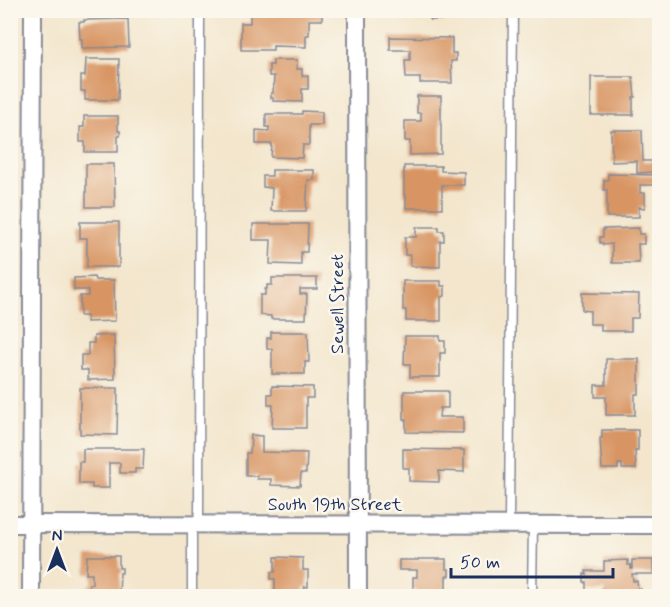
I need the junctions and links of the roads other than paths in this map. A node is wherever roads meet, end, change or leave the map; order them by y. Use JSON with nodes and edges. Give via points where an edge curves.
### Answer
{"nodes":[{"id":1,"x":33,"y":10,"type":"edge"},
{"id":2,"x":200,"y":10,"type":"edge"},
{"id":3,"x":357,"y":10,"type":"edge"},
{"id":4,"x":513,"y":10,"type":"edge"},
{"id":5,"x":10,"y":524,"type":"edge"},
{"id":6,"x":31,"y":524,"type":"junction"},
{"id":7,"x":195,"y":525,"type":"junction"},
{"id":8,"x":358,"y":525,"type":"junction"},
{"id":9,"x":509,"y":525,"type":"junction"},
{"id":10,"x":533,"y":525,"type":"junction"},
{"id":11,"x":660,"y":525,"type":"edge"},
{"id":12,"x":31,"y":597,"type":"edge"},
{"id":13,"x":192,"y":597,"type":"edge"},
{"id":14,"x":358,"y":597,"type":"edge"},
{"id":15,"x":532,"y":597,"type":"edge"}],
"edges":[{"from":1,"to":6,"type":"street"},
{"from":2,"to":7,"type":"lane"},
{"from":3,"to":8,"type":"street","name":"Sewell Street"},
{"from":4,"to":9,"type":"lane"},
{"from":5,"to":6,"type":"street","name":"South 19th Street"},
{"from":6,"to":7,"type":"street","name":"South 19th Street"},
{"from":6,"to":12,"type":"street"},
{"from":7,"to":8,"type":"street","name":"South 19th Street"},
{"from":7,"to":13,"type":"lane"},
{"from":8,"to":9,"type":"street","name":"South 19th Street"},
{"from":8,"to":14,"type":"street","name":"Sewell Street"},
{"from":9,"to":10,"type":"street","name":"South 19th Street"},
{"from":10,"to":11,"type":"street","name":"South 19th Street"},
{"from":10,"to":15,"type":"lane"}]}
